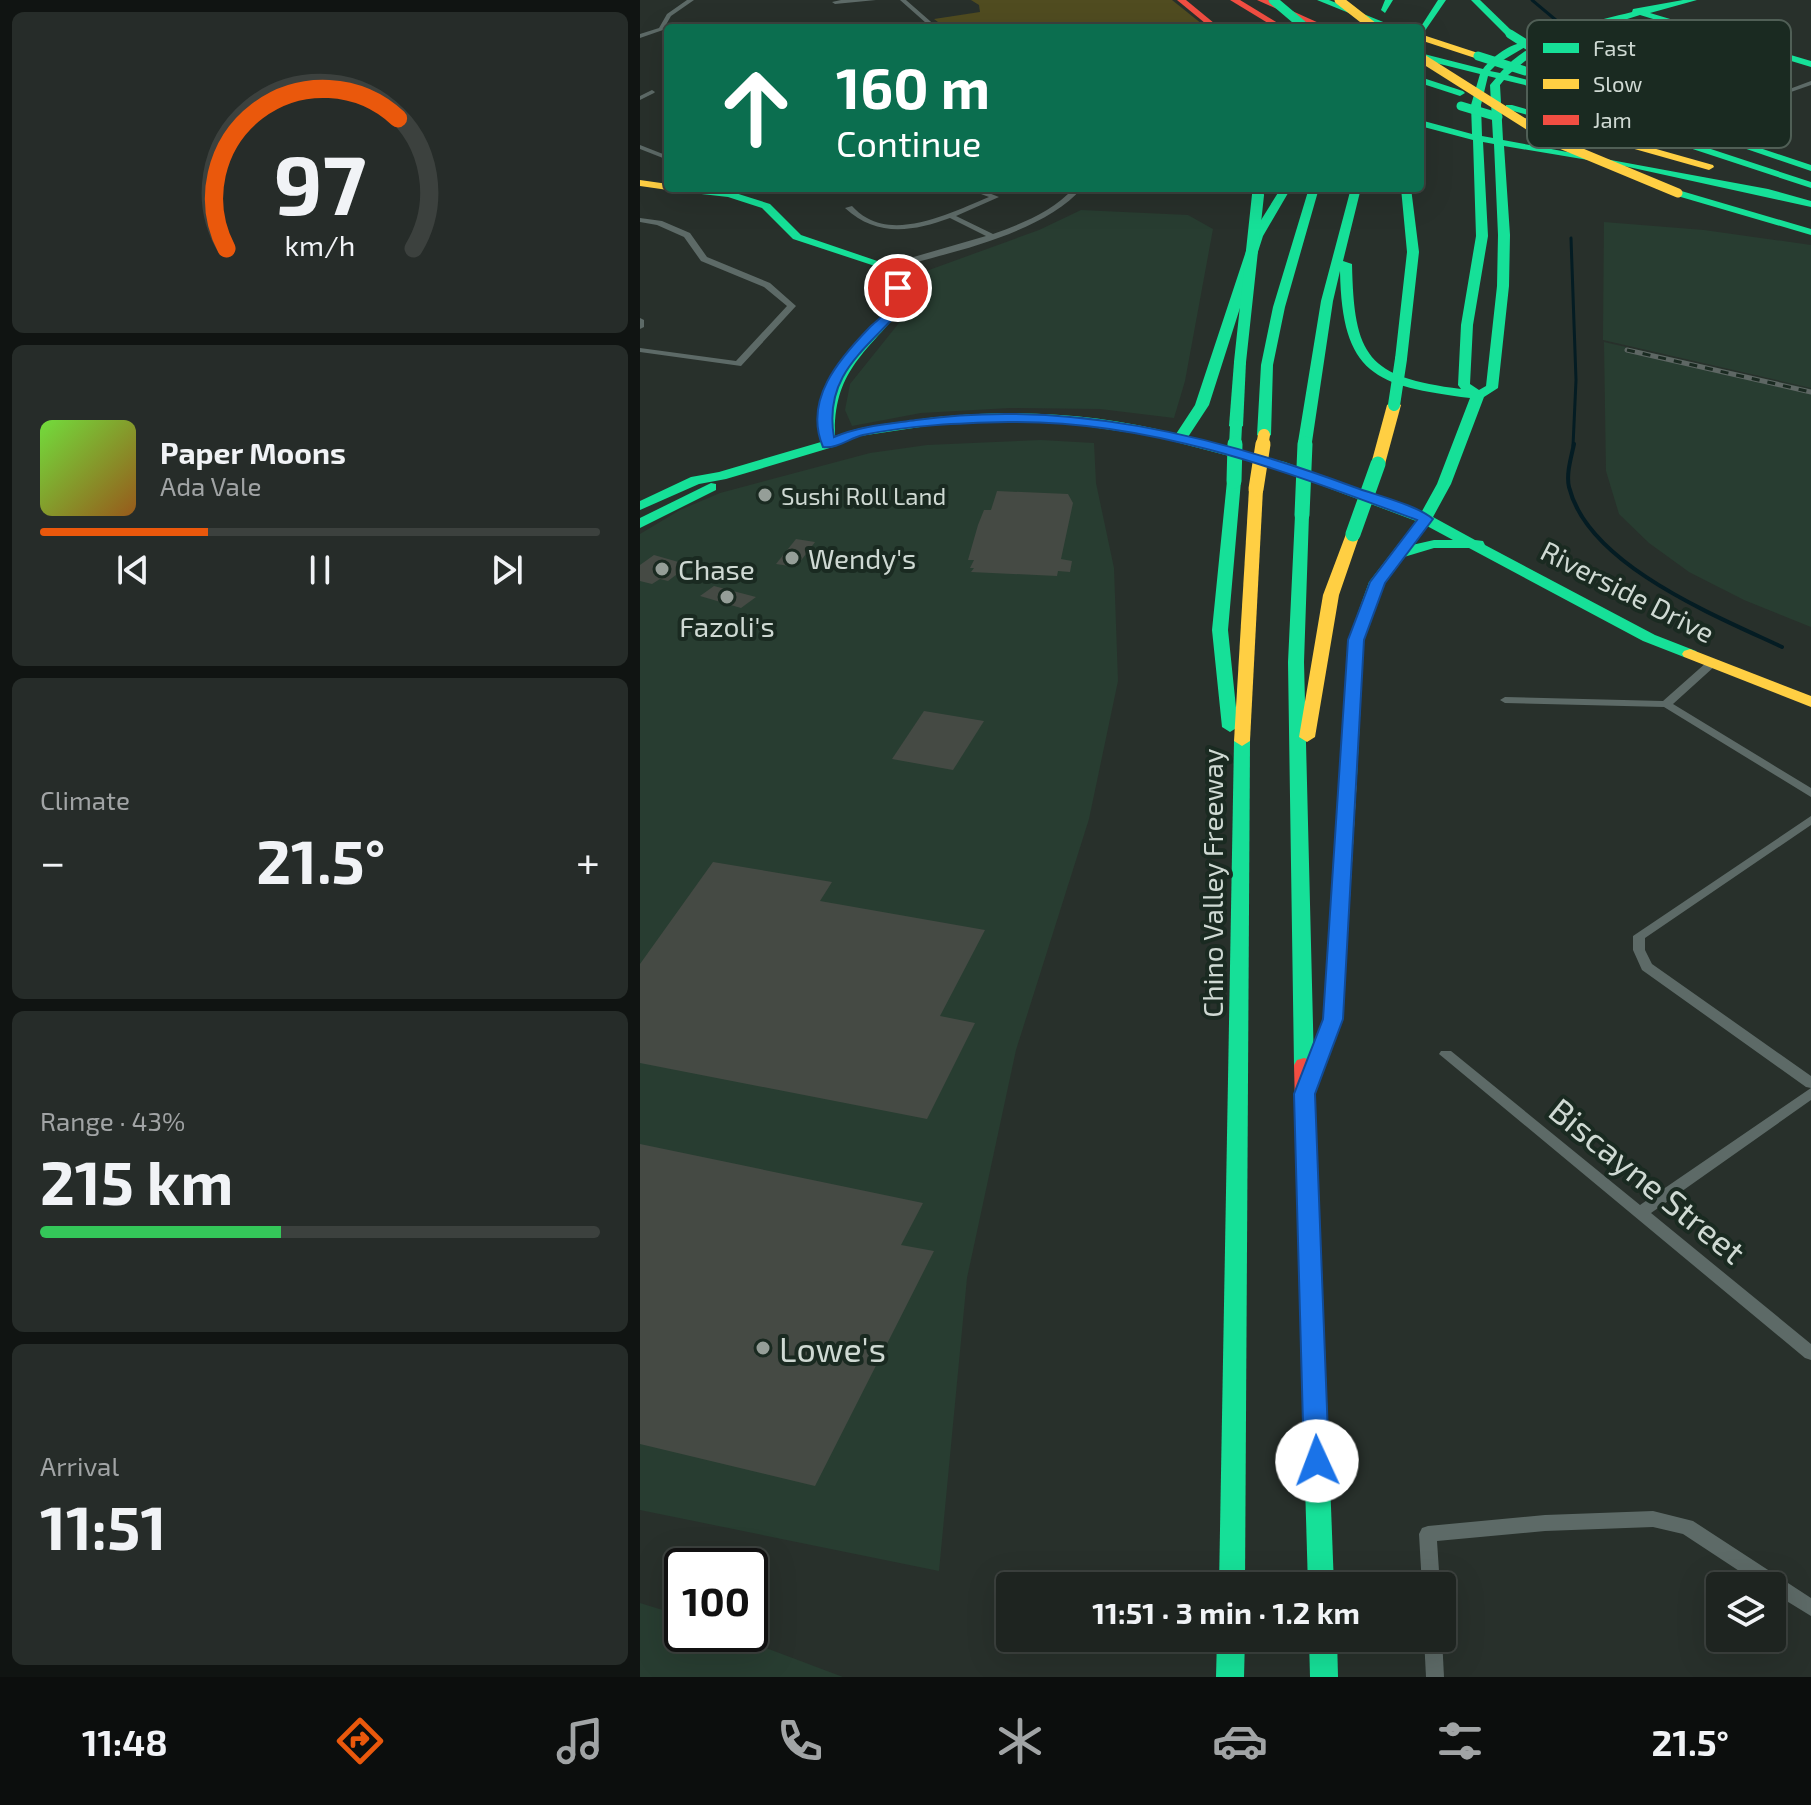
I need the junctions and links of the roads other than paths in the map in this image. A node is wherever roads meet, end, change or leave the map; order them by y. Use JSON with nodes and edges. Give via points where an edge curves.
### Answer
{"nodes":[{"id":1,"x":691,"y":0,"type":"edge"},
{"id":2,"x":873,"y":0,"type":"edge"},
{"id":3,"x":903,"y":0,"type":"edge"},
{"id":4,"x":1181,"y":0,"type":"edge"},
{"id":5,"x":1200,"y":0,"type":"edge"},
{"id":6,"x":1215,"y":0,"type":"edge"},
{"id":7,"x":1224,"y":0,"type":"edge"},
{"id":8,"x":1234,"y":0,"type":"edge"},
{"id":9,"x":1243,"y":0,"type":"edge"},
{"id":10,"x":1261,"y":0,"type":"edge"},
{"id":11,"x":1273,"y":0,"type":"edge"},
{"id":12,"x":1321,"y":0,"type":"edge"},
{"id":13,"x":1339,"y":0,"type":"edge"},
{"id":14,"x":1422,"y":0,"type":"edge"},
{"id":15,"x":1442,"y":0,"type":"edge"},
{"id":16,"x":1475,"y":0,"type":"edge"},
{"id":17,"x":1674,"y":0,"type":"edge"},
{"id":18,"x":1693,"y":0,"type":"edge"},
{"id":19,"x":835,"y":2,"type":"dead end"},
{"id":20,"x":1387,"y":5,"type":"edge"},
{"id":21,"x":1640,"y":12,"type":"junction"},
{"id":22,"x":1615,"y":20,"type":"edge"},
{"id":23,"x":1666,"y":20,"type":"edge"},
{"id":24,"x":930,"y":24,"type":"edge"},
{"id":25,"x":1211,"y":24,"type":"edge"},
{"id":26,"x":1228,"y":24,"type":"edge"},
{"id":27,"x":1254,"y":24,"type":"edge"},
{"id":28,"x":1263,"y":24,"type":"edge"},
{"id":29,"x":1275,"y":24,"type":"edge"},
{"id":30,"x":1285,"y":24,"type":"edge"},
{"id":31,"x":1301,"y":24,"type":"edge"},
{"id":32,"x":1317,"y":24,"type":"edge"},
{"id":33,"x":1371,"y":24,"type":"edge"},
{"id":34,"x":1378,"y":24,"type":"edge"},
{"id":35,"x":1384,"y":24,"type":"edge"},
{"id":36,"x":1420,"y":24,"type":"edge"},
{"id":37,"x":1424,"y":24,"type":"edge"},
{"id":38,"x":1424,"y":33,"type":"edge"},
{"id":39,"x":640,"y":36,"type":"edge"},
{"id":40,"x":1527,"y":45,"type":"edge"},
{"id":41,"x":1527,"y":52,"type":"edge"},
{"id":42,"x":1424,"y":58,"type":"edge"},
{"id":43,"x":1791,"y":58,"type":"edge"},
{"id":44,"x":1424,"y":60,"type":"edge"},
{"id":45,"x":1811,"y":64,"type":"edge"},
{"id":46,"x":1486,"y":68,"type":"junction"},
{"id":47,"x":1527,"y":72,"type":"edge"},
{"id":48,"x":1527,"y":81,"type":"edge"},
{"id":49,"x":1811,"y":83,"type":"edge"},
{"id":50,"x":1424,"y":88,"type":"edge"},
{"id":51,"x":1791,"y":90,"type":"edge"},
{"id":52,"x":652,"y":92,"type":"dead end"},
{"id":53,"x":640,"y":98,"type":"edge"},
{"id":54,"x":1511,"y":114,"type":"junction"},
{"id":55,"x":1527,"y":118,"type":"edge"},
{"id":56,"x":1527,"y":119,"type":"edge"},
{"id":57,"x":1424,"y":124,"type":"edge"},
{"id":58,"x":1527,"y":125,"type":"edge"},
{"id":59,"x":1489,"y":140,"type":"junction"},
{"id":60,"x":640,"y":147,"type":"edge"},
{"id":61,"x":1527,"y":147,"type":"edge"},
{"id":62,"x":1535,"y":148,"type":"edge"},
{"id":63,"x":1568,"y":148,"type":"edge"},
{"id":64,"x":1623,"y":148,"type":"edge"},
{"id":65,"x":1638,"y":148,"type":"edge"},
{"id":66,"x":1692,"y":148,"type":"edge"},
{"id":67,"x":1754,"y":148,"type":"edge"},
{"id":68,"x":1763,"y":148,"type":"edge"},
{"id":69,"x":664,"y":156,"type":"edge"},
{"id":70,"x":1811,"y":167,"type":"edge"},
{"id":71,"x":1480,"y":173,"type":"junction"},
{"id":72,"x":640,"y":183,"type":"edge"},
{"id":73,"x":664,"y":186,"type":"edge"},
{"id":74,"x":711,"y":192,"type":"edge"},
{"id":75,"x":981,"y":192,"type":"edge"},
{"id":76,"x":1076,"y":192,"type":"edge"},
{"id":77,"x":1259,"y":192,"type":"edge"},
{"id":78,"x":1284,"y":192,"type":"edge"},
{"id":79,"x":1313,"y":192,"type":"edge"},
{"id":80,"x":1355,"y":192,"type":"edge"},
{"id":81,"x":1407,"y":192,"type":"edge"},
{"id":82,"x":1500,"y":194,"type":"junction"},
{"id":83,"x":1811,"y":194,"type":"edge"},
{"id":84,"x":1782,"y":196,"type":"junction"},
{"id":85,"x":849,"y":208,"type":"dead end"},
{"id":86,"x":951,"y":216,"type":"junction"},
{"id":87,"x":640,"y":220,"type":"edge"},
{"id":88,"x":1811,"y":232,"type":"edge"},
{"id":89,"x":1345,"y":234,"type":"junction"},
{"id":90,"x":991,"y":236,"type":"junction"},
{"id":91,"x":889,"y":267,"type":"junction"},
{"id":92,"x":640,"y":320,"type":"edge"},
{"id":93,"x":640,"y":327,"type":"edge"},
{"id":94,"x":640,"y":350,"type":"edge"},
{"id":95,"x":1478,"y":395,"type":"junction"},
{"id":96,"x":1181,"y":437,"type":"junction"},
{"id":97,"x":828,"y":444,"type":"junction"},
{"id":98,"x":721,"y":476,"type":"junction"},
{"id":99,"x":640,"y":506,"type":"edge"},
{"id":100,"x":1425,"y":519,"type":"junction"},
{"id":101,"x":640,"y":524,"type":"edge"},
{"id":102,"x":1478,"y":544,"type":"junction"},
{"id":103,"x":1397,"y":554,"type":"junction"},
{"id":104,"x":1711,"y":664,"type":"junction"},
{"id":105,"x":1505,"y":700,"type":"dead end"},
{"id":106,"x":1810,"y":700,"type":"edge"},
{"id":107,"x":1666,"y":704,"type":"junction"},
{"id":108,"x":1299,"y":785,"type":"junction"},
{"id":109,"x":1811,"y":793,"type":"edge"},
{"id":110,"x":1238,"y":795,"type":"junction"},
{"id":111,"x":1811,"y":820,"type":"edge"},
{"id":112,"x":1446,"y":1054,"type":"dead end"},
{"id":113,"x":1811,"y":1083,"type":"edge"},
{"id":114,"x":1811,"y":1093,"type":"edge"},
{"id":115,"x":1305,"y":1094,"type":"junction"},
{"id":116,"x":1641,"y":1212,"type":"junction"},
{"id":117,"x":1811,"y":1353,"type":"edge"},
{"id":118,"x":1232,"y":1572,"type":"edge"},
{"id":119,"x":1321,"y":1572,"type":"edge"},
{"id":120,"x":1430,"y":1572,"type":"edge"},
{"id":121,"x":1810,"y":1605,"type":"edge"},
{"id":122,"x":1231,"y":1652,"type":"edge"},
{"id":123,"x":1323,"y":1652,"type":"edge"},
{"id":124,"x":1434,"y":1652,"type":"edge"},
{"id":125,"x":1230,"y":1677,"type":"edge"},
{"id":126,"x":1324,"y":1677,"type":"edge"},
{"id":127,"x":1435,"y":1677,"type":"edge"}],
"edges":[{"from":1,"to":39,"type":"street","via":[[669,15],[661,29]]},
{"from":2,"to":19,"type":"street"},
{"from":3,"to":24,"type":"street"},
{"from":4,"to":25,"type":"main road"},
{"from":5,"to":26,"type":"main road"},
{"from":6,"to":27,"type":"main road"},
{"from":7,"to":28,"type":"main road"},
{"from":8,"to":29,"type":"main road"},
{"from":9,"to":30,"type":"main road"},
{"from":10,"to":32,"type":"main road"},
{"from":11,"to":31,"type":"main road","bridge":true},
{"from":12,"to":35,"type":"main road"},
{"from":13,"to":33,"type":"main road","bridge":true},
{"from":14,"to":36,"type":"main road"},
{"from":15,"to":37,"type":"main road"},
{"from":16,"to":40,"type":"main road","bridge":true},
{"from":17,"to":21,"type":"main road"},
{"from":18,"to":21,"type":"main road"},
{"from":20,"to":34,"type":"main road"},
{"from":21,"to":22,"type":"main road"},
{"from":21,"to":23,"type":"main road"},
{"from":38,"to":46,"type":"main road"},
{"from":41,"to":46,"type":"main road"},
{"from":42,"to":46,"type":"main road"},
{"from":43,"to":45,"type":"main road"},
{"from":44,"to":58,"type":"main road","bridge":true},
{"from":46,"to":47,"type":"main road","bridge":true},
{"from":46,"to":48,"type":"main road"},
{"from":46,"to":59,"type":"main road","via":[[1476,105]]},
{"from":49,"to":51,"type":"street"},
{"from":50,"to":54,"type":"main road","bridge":true},
{"from":52,"to":53,"type":"street"},
{"from":54,"to":55,"type":"main road"},
{"from":54,"to":56,"type":"main road"},
{"from":57,"to":59,"type":"main road"},
{"from":59,"to":61,"type":"main road"},
{"from":59,"to":71,"type":"main road"},
{"from":59,"to":82,"type":"main road"},
{"from":60,"to":69,"type":"street"},
{"from":62,"to":84,"type":"main road"},
{"from":63,"to":88,"type":"main road","bridge":true,"via":[[1678,193]]},
{"from":64,"to":84,"type":"main road"},
{"from":65,"to":83,"type":"main road"},
{"from":66,"to":83,"type":"main road"},
{"from":67,"to":70,"type":"main road","bridge":true},
{"from":68,"to":70,"type":"main road","bridge":true},
{"from":71,"to":82,"type":"main road"},
{"from":71,"to":95,"type":"main road","via":[[1482,236],[1467,325],[1464,385]]},
{"from":72,"to":73,"type":"main road"},
{"from":74,"to":91,"type":"main road","via":[[766,206],[797,237]]},
{"from":75,"to":86,"type":"street","via":[[995,197]]},
{"from":76,"to":90,"type":"street","via":[[1045,215]]},
{"from":77,"to":110,"type":"main road","bridge":true,"via":[[1220,630]]},
{"from":78,"to":96,"type":"main road","via":[[1257,236],[1202,405]]},
{"from":79,"to":110,"type":"main road","name":"Chino Valley Freeway","bridge":true,"via":[[1267,365]]},
{"from":80,"to":89,"type":"main road"},
{"from":81,"to":108,"type":"main road","bridge":true,"via":[[1413,248],[1394,405],[1331,595]]},
{"from":82,"to":95,"type":"main road","via":[[1503,286],[1492,388]]},
{"from":83,"to":84,"type":"main road"},
{"from":85,"to":86,"type":"street","via":[[859,219],[898,229]]},
{"from":86,"to":90,"type":"street"},
{"from":87,"to":94,"type":"street","via":[[687,235],[704,259],[767,285],[792,306],[738,364]]},
{"from":89,"to":95,"type":"main road","via":[[1345,304],[1362,361],[1404,384]]},
{"from":89,"to":108,"type":"main road","bridge":true,"via":[[1327,301],[1305,442],[1296,662]]},
{"from":90,"to":91,"type":"street"},
{"from":91,"to":97,"type":"main road","via":[[898,288],[898,306],[837,374],[826,398]]},
{"from":92,"to":93,"type":"street"},
{"from":95,"to":100,"type":"main road"},
{"from":96,"to":97,"type":"main road","name":"Riverside Drive","via":[[1057,418],[947,419],[857,432]]},
{"from":96,"to":100,"type":"main road","name":"Riverside Drive","via":[[1280,465]]},
{"from":97,"to":98,"type":"main road","name":"Riverside Drive"},
{"from":98,"to":99,"type":"main road","name":"Riverside Drive","via":[[696,480]]},
{"from":98,"to":101,"type":"main road","via":[[712,487]]},
{"from":100,"to":102,"type":"main road","name":"Riverside Drive"},
{"from":100,"to":103,"type":"main road"},
{"from":102,"to":103,"type":"main road","via":[[1434,544]]},
{"from":102,"to":104,"type":"main road","name":"Riverside Drive","via":[[1593,610]]},
{"from":103,"to":115,"type":"main road","via":[[1373,591],[1356,640],[1333,1019]]},
{"from":104,"to":106,"type":"main road","name":"Riverside Drive"},
{"from":104,"to":107,"type":"street"},
{"from":105,"to":107,"type":"street"},
{"from":107,"to":109,"type":"street"},
{"from":108,"to":115,"type":"main road"},
{"from":110,"to":118,"type":"main road","name":"Chino Valley Freeway"},
{"from":111,"to":113,"type":"street","via":[[1639,936],[1647,967]]},
{"from":112,"to":116,"type":"street","name":"Biscayne Street"},
{"from":114,"to":116,"type":"street"},
{"from":115,"to":119,"type":"main road"},
{"from":116,"to":117,"type":"street","name":"Biscayne Street"},
{"from":120,"to":121,"type":"street","via":[[1428,1534],[1653,1519],[1687,1527]]},
{"from":122,"to":125,"type":"main road"},
{"from":123,"to":126,"type":"main road"},
{"from":124,"to":127,"type":"street"}]}
